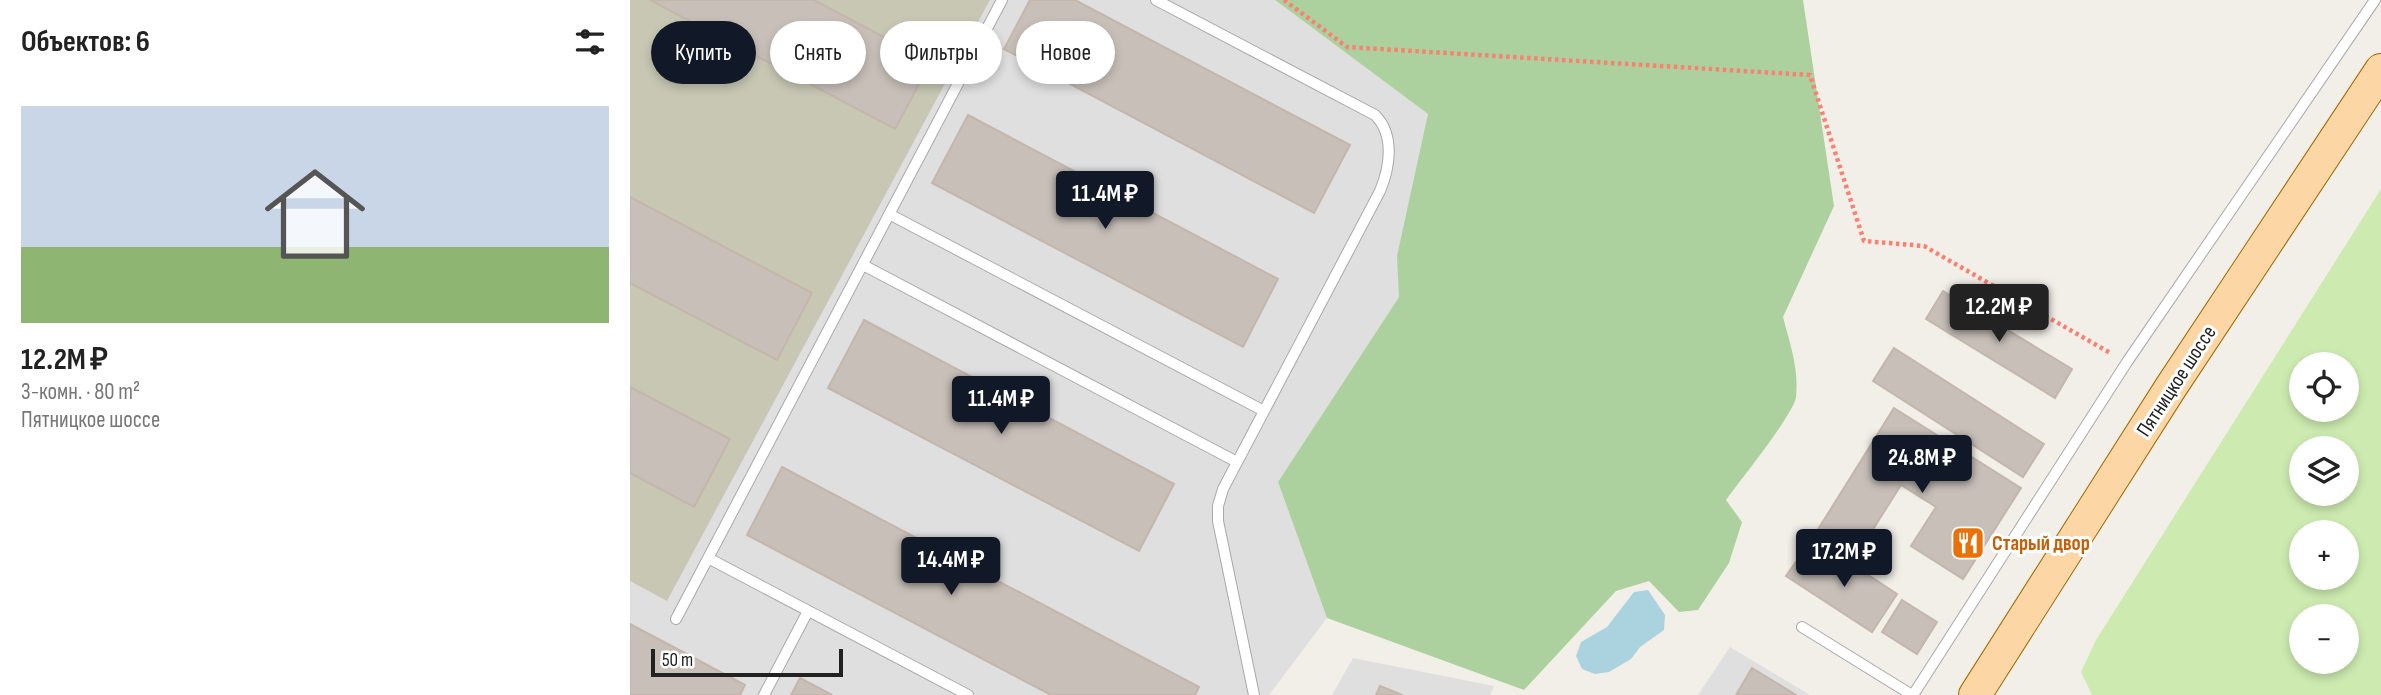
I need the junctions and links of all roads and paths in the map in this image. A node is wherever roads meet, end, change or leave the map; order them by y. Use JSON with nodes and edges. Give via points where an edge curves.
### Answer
{"nodes":[{"id":1,"x":1002,"y":0,"type":"edge"},
{"id":2,"x":1156,"y":0,"type":"edge"},
{"id":3,"x":1284,"y":0,"type":"edge"},
{"id":4,"x":2375,"y":0,"type":"edge"},
{"id":5,"x":2381,"y":70,"type":"edge"},
{"id":6,"x":889,"y":214,"type":"junction"},
{"id":7,"x":863,"y":265,"type":"junction"},
{"id":8,"x":2127,"y":362,"type":"junction"},
{"id":9,"x":1264,"y":411,"type":"junction"},
{"id":10,"x":1237,"y":463,"type":"junction"},
{"id":11,"x":708,"y":558,"type":"junction"},
{"id":12,"x":808,"y":611,"type":"junction"},
{"id":13,"x":676,"y":619,"type":"dead end"},
{"id":14,"x":1802,"y":627,"type":"dead end"},
{"id":15,"x":2015,"y":633,"type":"junction"},
{"id":16,"x":764,"y":695,"type":"edge"},
{"id":17,"x":968,"y":695,"type":"edge"},
{"id":18,"x":1254,"y":695,"type":"edge"},
{"id":19,"x":1913,"y":695,"type":"edge"},
{"id":20,"x":1975,"y":695,"type":"edge"},
{"id":21,"x":1986,"y":695,"type":"edge"}],
"edges":[{"from":1,"to":6,"type":"lane"},
{"from":2,"to":9,"type":"lane","via":[[1375,115],[1388,137],[1387,175],[1380,191]]},
{"from":3,"to":8,"type":"path","via":[[1347,47],[1810,75],[1864,241],[1924,246]]},
{"from":4,"to":8,"type":"lane"},
{"from":5,"to":15,"type":"main road","name":"Пятницкое шоссе"},
{"from":6,"to":7,"type":"lane"},
{"from":6,"to":9,"type":"lane"},
{"from":7,"to":10,"type":"lane"},
{"from":7,"to":11,"type":"lane"},
{"from":8,"to":19,"type":"lane"},
{"from":9,"to":10,"type":"lane"},
{"from":10,"to":18,"type":"lane","via":[[1223,489],[1218,521]]},
{"from":11,"to":12,"type":"lane"},
{"from":11,"to":13,"type":"lane"},
{"from":12,"to":16,"type":"lane"},
{"from":12,"to":17,"type":"lane"},
{"from":14,"to":19,"type":"lane"},
{"from":15,"to":20,"type":"main road","name":"Пятницкое шоссе"},
{"from":15,"to":21,"type":"main road"}]}
